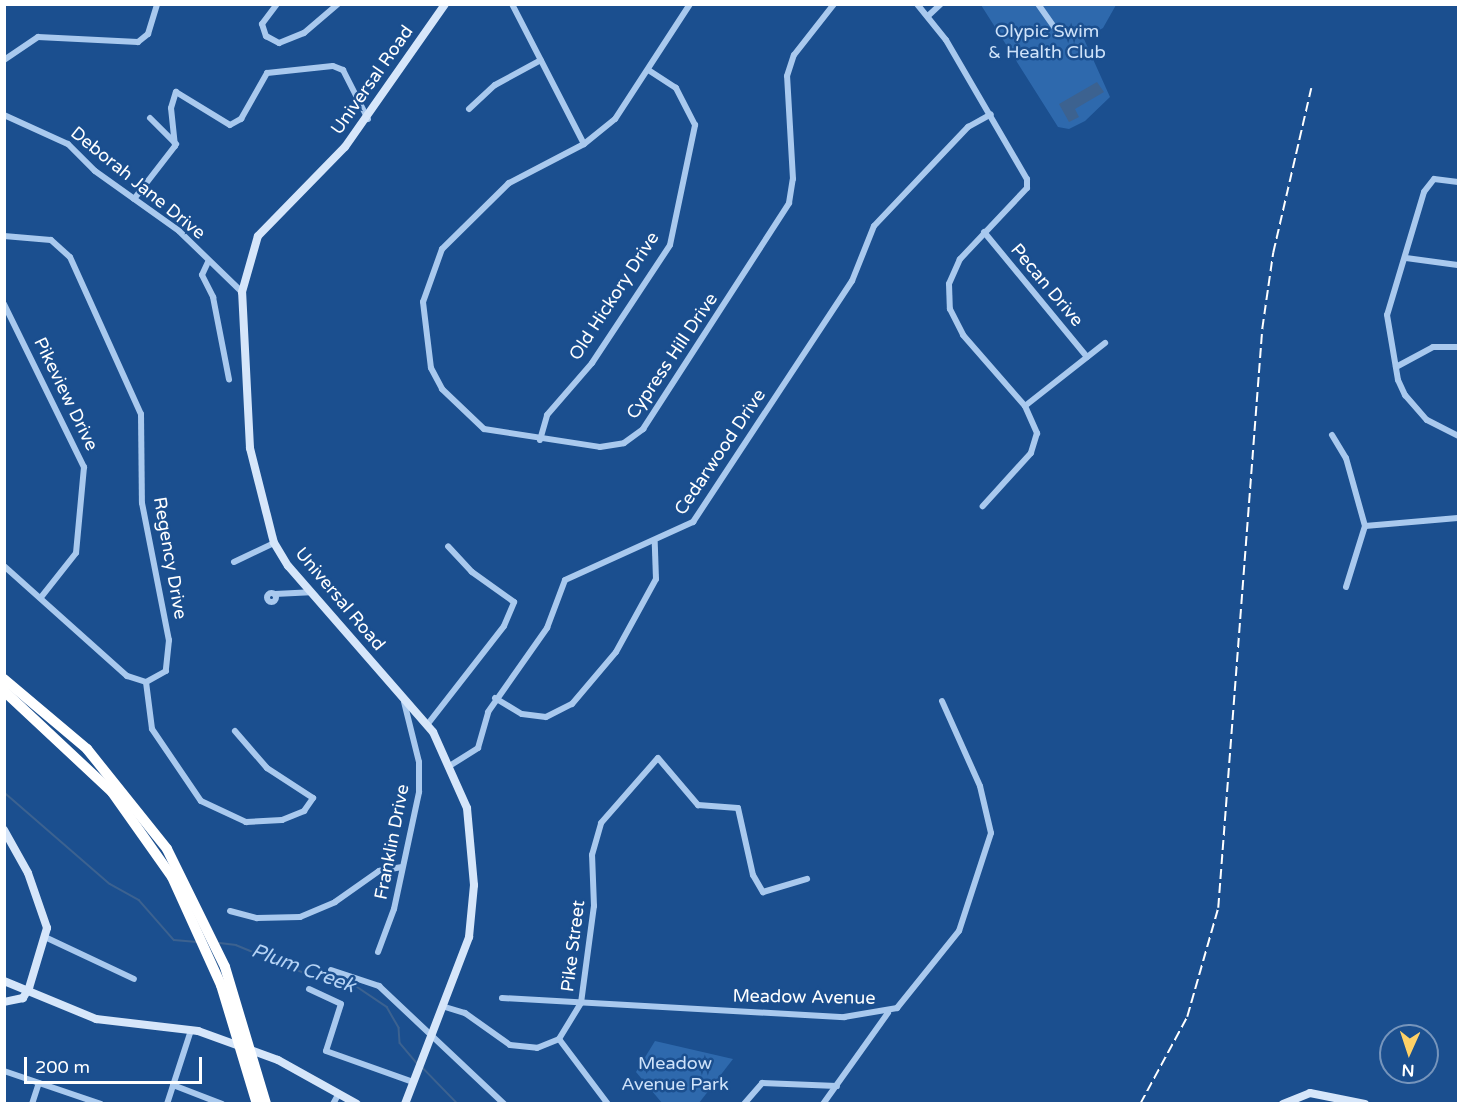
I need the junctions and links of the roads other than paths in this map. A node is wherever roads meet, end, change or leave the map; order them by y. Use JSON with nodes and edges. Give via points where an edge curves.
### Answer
{"nodes":[{"id":1,"x":157,"y":4,"type":"edge"},
{"id":2,"x":277,"y":4,"type":"edge"},
{"id":3,"x":338,"y":4,"type":"edge"},
{"id":4,"x":445,"y":4,"type":"edge"},
{"id":5,"x":512,"y":4,"type":"edge"},
{"id":6,"x":690,"y":4,"type":"edge"},
{"id":7,"x":834,"y":4,"type":"edge"},
{"id":8,"x":917,"y":4,"type":"edge"},
{"id":9,"x":941,"y":4,"type":"edge"},
{"id":10,"x":1038,"y":4,"type":"edge"},
{"id":11,"x":929,"y":15,"type":"junction"},
{"id":12,"x":1060,"y":35,"type":"dead end"},
{"id":13,"x":4,"y":60,"type":"edge"},
{"id":14,"x":541,"y":60,"type":"junction"},
{"id":15,"x":648,"y":70,"type":"junction"},
{"id":16,"x":469,"y":109,"type":"dead end"},
{"id":17,"x":992,"y":114,"type":"junction"},
{"id":18,"x":4,"y":115,"type":"edge"},
{"id":19,"x":150,"y":118,"type":"dead end"},
{"id":20,"x":368,"y":119,"type":"junction"},
{"id":21,"x":176,"y":144,"type":"junction"},
{"id":22,"x":584,"y":144,"type":"junction"},
{"id":23,"x":1458,"y":182,"type":"edge"},
{"id":24,"x":134,"y":199,"type":"junction"},
{"id":25,"x":984,"y":232,"type":"junction"},
{"id":26,"x":4,"y":237,"type":"edge"},
{"id":27,"x":1406,"y":258,"type":"junction"},
{"id":28,"x":208,"y":262,"type":"junction"},
{"id":29,"x":1458,"y":265,"type":"edge"},
{"id":30,"x":242,"y":292,"type":"junction"},
{"id":31,"x":4,"y":304,"type":"edge"},
{"id":32,"x":1105,"y":343,"type":"dead end"},
{"id":33,"x":1458,"y":347,"type":"edge"},
{"id":34,"x":1087,"y":357,"type":"junction"},
{"id":35,"x":1396,"y":367,"type":"junction"},
{"id":36,"x":229,"y":379,"type":"dead end"},
{"id":37,"x":1025,"y":406,"type":"junction"},
{"id":38,"x":1332,"y":435,"type":"dead end"},
{"id":39,"x":1458,"y":436,"type":"edge"},
{"id":40,"x":540,"y":440,"type":"junction"},
{"id":41,"x":983,"y":506,"type":"dead end"},
{"id":42,"x":1458,"y":518,"type":"edge"},
{"id":43,"x":1365,"y":526,"type":"junction"},
{"id":44,"x":654,"y":542,"type":"junction"},
{"id":45,"x":274,"y":543,"type":"junction"},
{"id":46,"x":448,"y":546,"type":"dead end"},
{"id":47,"x":234,"y":562,"type":"dead end"},
{"id":48,"x":4,"y":566,"type":"edge"},
{"id":49,"x":1346,"y":587,"type":"dead end"},
{"id":50,"x":310,"y":592,"type":"junction"},
{"id":51,"x":274,"y":594,"type":"dead end"},
{"id":52,"x":42,"y":596,"type":"junction"},
{"id":53,"x":4,"y":679,"type":"edge"},
{"id":54,"x":146,"y":682,"type":"junction"},
{"id":55,"x":4,"y":691,"type":"edge"},
{"id":56,"x":495,"y":698,"type":"junction"},
{"id":57,"x":942,"y":701,"type":"dead end"},
{"id":58,"x":404,"y":702,"type":"junction"},
{"id":59,"x":427,"y":724,"type":"junction"},
{"id":60,"x":235,"y":731,"type":"dead end"},
{"id":61,"x":451,"y":765,"type":"junction"},
{"id":62,"x":4,"y":830,"type":"edge"},
{"id":63,"x":401,"y":867,"type":"junction"},
{"id":64,"x":807,"y":879,"type":"dead end"},
{"id":65,"x":230,"y":911,"type":"dead end"},
{"id":66,"x":46,"y":938,"type":"junction"},
{"id":67,"x":378,"y":952,"type":"dead end"},
{"id":68,"x":331,"y":969,"type":"dead end"},
{"id":69,"x":135,"y":980,"type":"dead end"},
{"id":70,"x":4,"y":981,"type":"edge"},
{"id":71,"x":29,"y":988,"type":"junction"},
{"id":72,"x":309,"y":990,"type":"dead end"},
{"id":73,"x":502,"y":998,"type":"dead end"},
{"id":74,"x":4,"y":1002,"type":"edge"},
{"id":75,"x":581,"y":1003,"type":"junction"},
{"id":76,"x":445,"y":1007,"type":"junction"},
{"id":77,"x":888,"y":1013,"type":"junction"},
{"id":78,"x":191,"y":1030,"type":"junction"},
{"id":79,"x":431,"y":1039,"type":"junction"},
{"id":80,"x":559,"y":1039,"type":"junction"},
{"id":81,"x":4,"y":1071,"type":"edge"},
{"id":82,"x":413,"y":1082,"type":"junction"},
{"id":83,"x":39,"y":1083,"type":"junction"},
{"id":84,"x":173,"y":1085,"type":"junction"},
{"id":85,"x":837,"y":1086,"type":"junction"},
{"id":86,"x":338,"y":1095,"type":"junction"},
{"id":87,"x":32,"y":1104,"type":"edge"},
{"id":88,"x":101,"y":1104,"type":"edge"},
{"id":89,"x":167,"y":1104,"type":"edge"},
{"id":90,"x":222,"y":1104,"type":"edge"},
{"id":91,"x":257,"y":1104,"type":"edge"},
{"id":92,"x":266,"y":1104,"type":"edge"},
{"id":93,"x":333,"y":1104,"type":"edge"},
{"id":94,"x":357,"y":1104,"type":"edge"},
{"id":95,"x":405,"y":1104,"type":"edge"},
{"id":96,"x":504,"y":1104,"type":"edge"},
{"id":97,"x":608,"y":1104,"type":"edge"},
{"id":98,"x":744,"y":1104,"type":"edge"},
{"id":99,"x":823,"y":1104,"type":"edge"},
{"id":100,"x":1283,"y":1104,"type":"edge"},
{"id":101,"x":1365,"y":1104,"type":"edge"}],
"edges":[{"from":1,"to":13,"type":"street","via":[[147,34],[138,42],[38,37]]},
{"from":2,"to":3,"type":"street","via":[[262,24],[266,36],[279,43],[304,33]]},
{"from":4,"to":20,"type":"street","name":"Universal Road"},
{"from":5,"to":14,"type":"street"},
{"from":6,"to":15,"type":"street","name":"Cypress Hill Drive"},
{"from":7,"to":40,"type":"street","name":"Cypress Hill Drive","via":[[794,55],[787,76],[793,179],[789,203],[654,415],[632,438],[612,447]]},
{"from":8,"to":11,"type":"street"},
{"from":9,"to":11,"type":"street"},
{"from":10,"to":12,"type":"street"},
{"from":11,"to":17,"type":"street"},
{"from":14,"to":16,"type":"street","via":[[495,85]]},
{"from":14,"to":22,"type":"street"},
{"from":15,"to":22,"type":"street","name":"Cypress Hill Drive","via":[[615,119]]},
{"from":15,"to":40,"type":"street","name":"Old Hickory Drive","via":[[676,88],[695,125],[670,245],[592,363],[547,415]]},
{"from":17,"to":25,"type":"street","via":[[1027,183]]},
{"from":17,"to":44,"type":"street","name":"Cedarwood Drive","via":[[968,127],[874,226],[852,281],[693,522]]},
{"from":18,"to":24,"type":"street","name":"Deborah Jane Drive","via":[[56,135]]},
{"from":19,"to":21,"type":"street"},
{"from":20,"to":21,"type":"street","via":[[338,67],[275,71],[261,78],[241,119],[230,125],[176,92],[171,108]]},
{"from":20,"to":30,"type":"street","name":"Universal Road","via":[[258,236]]},
{"from":21,"to":24,"type":"street"},
{"from":22,"to":40,"type":"street","name":"Cypress Hill Drive","via":[[509,183],[454,234],[442,249],[423,302],[431,368],[442,389],[484,429]]},
{"from":23,"to":27,"type":"street","via":[[1434,179],[1424,192]]},
{"from":24,"to":28,"type":"street","name":"Deborah Jane Drive","via":[[179,231]]},
{"from":25,"to":34,"type":"street","name":"Pecan Drive"},
{"from":25,"to":37,"type":"street","via":[[953,269],[950,309],[963,335]]},
{"from":26,"to":54,"type":"street","name":"Regency Drive","via":[[51,240],[70,257],[141,414],[142,503],[170,659],[166,671]]},
{"from":27,"to":29,"type":"street"},
{"from":27,"to":35,"type":"street","via":[[1387,315]]},
{"from":28,"to":30,"type":"street","name":"Deborah Jane Drive"},
{"from":28,"to":36,"type":"street","via":[[202,275],[213,297]]},
{"from":30,"to":45,"type":"street","name":"Universal Road","via":[[250,448]]},
{"from":31,"to":52,"type":"street","name":"Pikeview Drive","via":[[84,467],[76,553]]},
{"from":32,"to":34,"type":"street"},
{"from":33,"to":35,"type":"street","via":[[1433,347]]},
{"from":34,"to":37,"type":"street"},
{"from":35,"to":39,"type":"street","via":[[1398,380],[1416,409]]},
{"from":37,"to":41,"type":"street","via":[[1035,422],[1036,443]]},
{"from":38,"to":43,"type":"street","via":[[1346,458]]},
{"from":42,"to":43,"type":"street"},
{"from":43,"to":49,"type":"street"},
{"from":44,"to":56,"type":"street","name":"Cedarwood Drive","via":[[565,580],[546,628]]},
{"from":44,"to":56,"type":"street","via":[[656,579],[616,651],[572,704],[546,717],[522,714]]},
{"from":45,"to":47,"type":"street"},
{"from":45,"to":50,"type":"street","name":"Universal Road"},
{"from":46,"to":59,"type":"street","via":[[472,572],[514,602],[504,626]]},
{"from":48,"to":52,"type":"street"},
{"from":50,"to":51,"type":"street"},
{"from":50,"to":58,"type":"street","name":"Universal Road"},
{"from":52,"to":54,"type":"street","via":[[127,676]]},
{"from":53,"to":92,"type":"highway","via":[[99,763],[167,849],[225,967]]},
{"from":54,"to":60,"type":"street","via":[[153,729],[201,801],[246,822],[282,820],[304,811],[313,798],[267,768]]},
{"from":55,"to":91,"type":"highway","via":[[112,792],[172,877],[214,967]]},
{"from":56,"to":61,"type":"street","name":"Cedarwood Drive","via":[[478,748]]},
{"from":57,"to":77,"type":"street","name":"Meadow Avenue","via":[[980,786],[991,833],[959,931],[909,996]]},
{"from":58,"to":59,"type":"street","name":"Universal Road"},
{"from":58,"to":63,"type":"street","name":"Franklin Drive","via":[[420,778]]},
{"from":59,"to":61,"type":"street","name":"Universal Road"},
{"from":61,"to":76,"type":"street","name":"Universal Road","via":[[467,808],[473,910]]},
{"from":62,"to":66,"type":"street","via":[[43,908]]},
{"from":63,"to":65,"type":"street","via":[[379,872],[335,902],[300,916],[257,918]]},
{"from":63,"to":67,"type":"street","name":"Franklin Drive"},
{"from":64,"to":75,"type":"street","name":"Pike Street","via":[[763,892],[753,875],[738,808],[698,805],[663,763],[652,760],[608,811],[596,838],[591,867],[594,906]]},
{"from":66,"to":69,"type":"street"},
{"from":66,"to":71,"type":"street"},
{"from":68,"to":79,"type":"street","via":[[379,986]]},
{"from":70,"to":71,"type":"street"},
{"from":71,"to":74,"type":"street","via":[[23,998]]},
{"from":71,"to":78,"type":"street","via":[[96,1019]]},
{"from":72,"to":82,"type":"street","via":[[341,1004],[326,1051]]},
{"from":73,"to":75,"type":"street","name":"Meadow Avenue"},
{"from":75,"to":77,"type":"street","name":"Meadow Avenue","via":[[844,1017]]},
{"from":75,"to":80,"type":"street"},
{"from":76,"to":79,"type":"street","name":"Universal Road"},
{"from":76,"to":80,"type":"street","via":[[461,1011],[510,1045],[537,1048]]},
{"from":77,"to":85,"type":"street"},
{"from":78,"to":84,"type":"street"},
{"from":78,"to":86,"type":"street","via":[[278,1060]]},
{"from":79,"to":82,"type":"street","name":"Universal Road"},
{"from":79,"to":96,"type":"street"},
{"from":80,"to":97,"type":"street"},
{"from":81,"to":83,"type":"street"},
{"from":82,"to":95,"type":"street","name":"Universal Road"},
{"from":83,"to":87,"type":"street"},
{"from":83,"to":88,"type":"street"},
{"from":84,"to":89,"type":"street"},
{"from":84,"to":90,"type":"street"},
{"from":85,"to":98,"type":"street","via":[[762,1083]]},
{"from":85,"to":99,"type":"street"},
{"from":86,"to":93,"type":"street"},
{"from":86,"to":94,"type":"street"},
{"from":100,"to":101,"type":"street","via":[[1310,1093]]}]}
